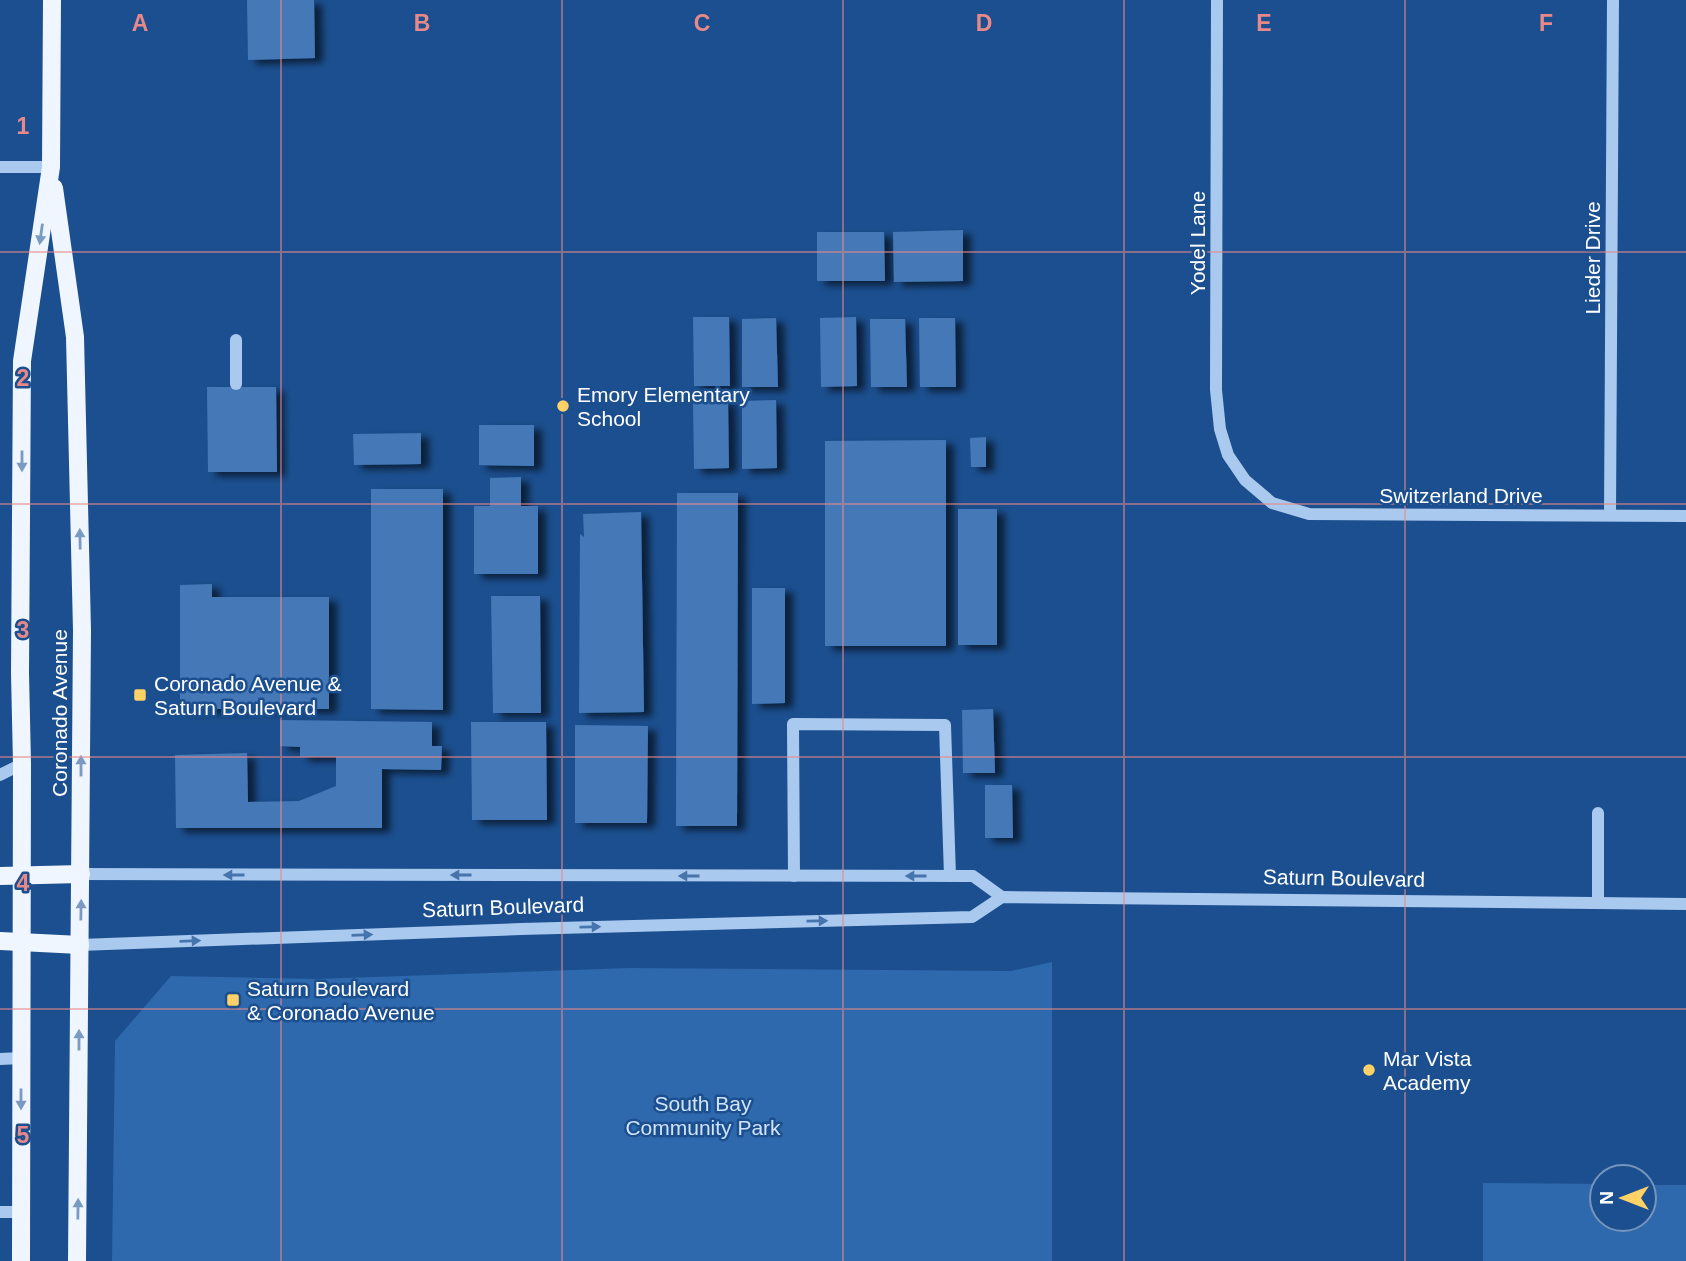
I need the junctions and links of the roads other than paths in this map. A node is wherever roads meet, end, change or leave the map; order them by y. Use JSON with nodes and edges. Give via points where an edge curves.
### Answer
{"nodes":[{"id":1,"x":52,"y":0,"type":"edge"},
{"id":2,"x":1217,"y":0,"type":"edge"},
{"id":3,"x":1613,"y":0,"type":"edge"},
{"id":4,"x":0,"y":167,"type":"edge"},
{"id":5,"x":51,"y":167,"type":"junction"},
{"id":6,"x":236,"y":340,"type":"dead end"},
{"id":7,"x":236,"y":384,"type":"dead end"},
{"id":8,"x":1245,"y":480,"type":"joint"},
{"id":9,"x":1610,"y":515,"type":"junction"},
{"id":10,"x":1686,"y":516,"type":"edge"},
{"id":11,"x":22,"y":764,"type":"junction"},
{"id":12,"x":0,"y":775,"type":"edge"},
{"id":13,"x":1598,"y":813,"type":"dead end"},
{"id":14,"x":81,"y":874,"type":"junction"},
{"id":15,"x":22,"y":875,"type":"junction"},
{"id":16,"x":0,"y":876,"type":"edge"},
{"id":17,"x":794,"y":876,"type":"junction"},
{"id":18,"x":950,"y":876,"type":"junction"},
{"id":19,"x":1002,"y":897,"type":"junction"},
{"id":20,"x":1598,"y":903,"type":"junction"},
{"id":21,"x":1686,"y":904,"type":"edge"},
{"id":22,"x":0,"y":941,"type":"edge"},
{"id":23,"x":21,"y":942,"type":"junction"},
{"id":24,"x":80,"y":945,"type":"junction"},
{"id":25,"x":21,"y":1058,"type":"junction"},
{"id":26,"x":0,"y":1059,"type":"edge"},
{"id":27,"x":0,"y":1212,"type":"edge"},
{"id":28,"x":21,"y":1212,"type":"junction"},
{"id":29,"x":21,"y":1261,"type":"edge"},
{"id":30,"x":76,"y":1261,"type":"edge"}],
"edges":[{"from":1,"to":5,"type":"main road","name":"Coronado Avenue"},
{"from":2,"to":8,"type":"street","name":"Yodel Lane","via":[[1216,390],[1228,455]]},
{"from":3,"to":9,"type":"street","name":"Lieder Drive"},
{"from":4,"to":5,"type":"street"},
{"from":5,"to":11,"type":"main road","name":"Coronado Avenue","one_way":true,"via":[[22,361]]},
{"from":14,"to":5,"type":"main road","name":"Coronado Avenue","one_way":true,"via":[[82,630],[75,337]]},
{"from":6,"to":7,"type":"street"},
{"from":8,"to":9,"type":"street","name":"Switzerland Drive","via":[[1272,503],[1309,514]]},
{"from":9,"to":10,"type":"street","name":"Switzerland Drive"},
{"from":11,"to":12,"type":"street"},
{"from":11,"to":15,"type":"main road","name":"Coronado Avenue"},
{"from":13,"to":20,"type":"street"},
{"from":14,"to":15,"type":"main road","name":"Saturn Boulevard"},
{"from":17,"to":14,"type":"street","name":"Saturn Boulevard","one_way":true},
{"from":24,"to":14,"type":"main road","name":"Coronado Avenue","one_way":true},
{"from":15,"to":16,"type":"main road","name":"Saturn Boulevard"},
{"from":15,"to":23,"type":"main road","name":"Coronado Avenue"},
{"from":18,"to":17,"type":"street","name":"Saturn Boulevard","one_way":true},
{"from":17,"to":18,"type":"street","via":[[793,724],[945,725]]},
{"from":18,"to":19,"type":"street","name":"Saturn Boulevard","via":[[973,876]]},
{"from":19,"to":20,"type":"street","name":"Saturn Boulevard"},
{"from":24,"to":19,"type":"street","name":"Saturn Boulevard","one_way":true,"via":[[972,917]]},
{"from":20,"to":21,"type":"street","name":"Saturn Boulevard"},
{"from":22,"to":23,"type":"main road","name":"Saturn Boulevard"},
{"from":23,"to":24,"type":"main road","name":"Saturn Boulevard"},
{"from":23,"to":25,"type":"main road","name":"Coronado Avenue"},
{"from":30,"to":24,"type":"main road","name":"Coronado Avenue","one_way":true},
{"from":25,"to":26,"type":"street"},
{"from":25,"to":28,"type":"main road","name":"Coronado Avenue","one_way":true},
{"from":27,"to":28,"type":"street"},
{"from":28,"to":29,"type":"main road","name":"Coronado Avenue"}]}
